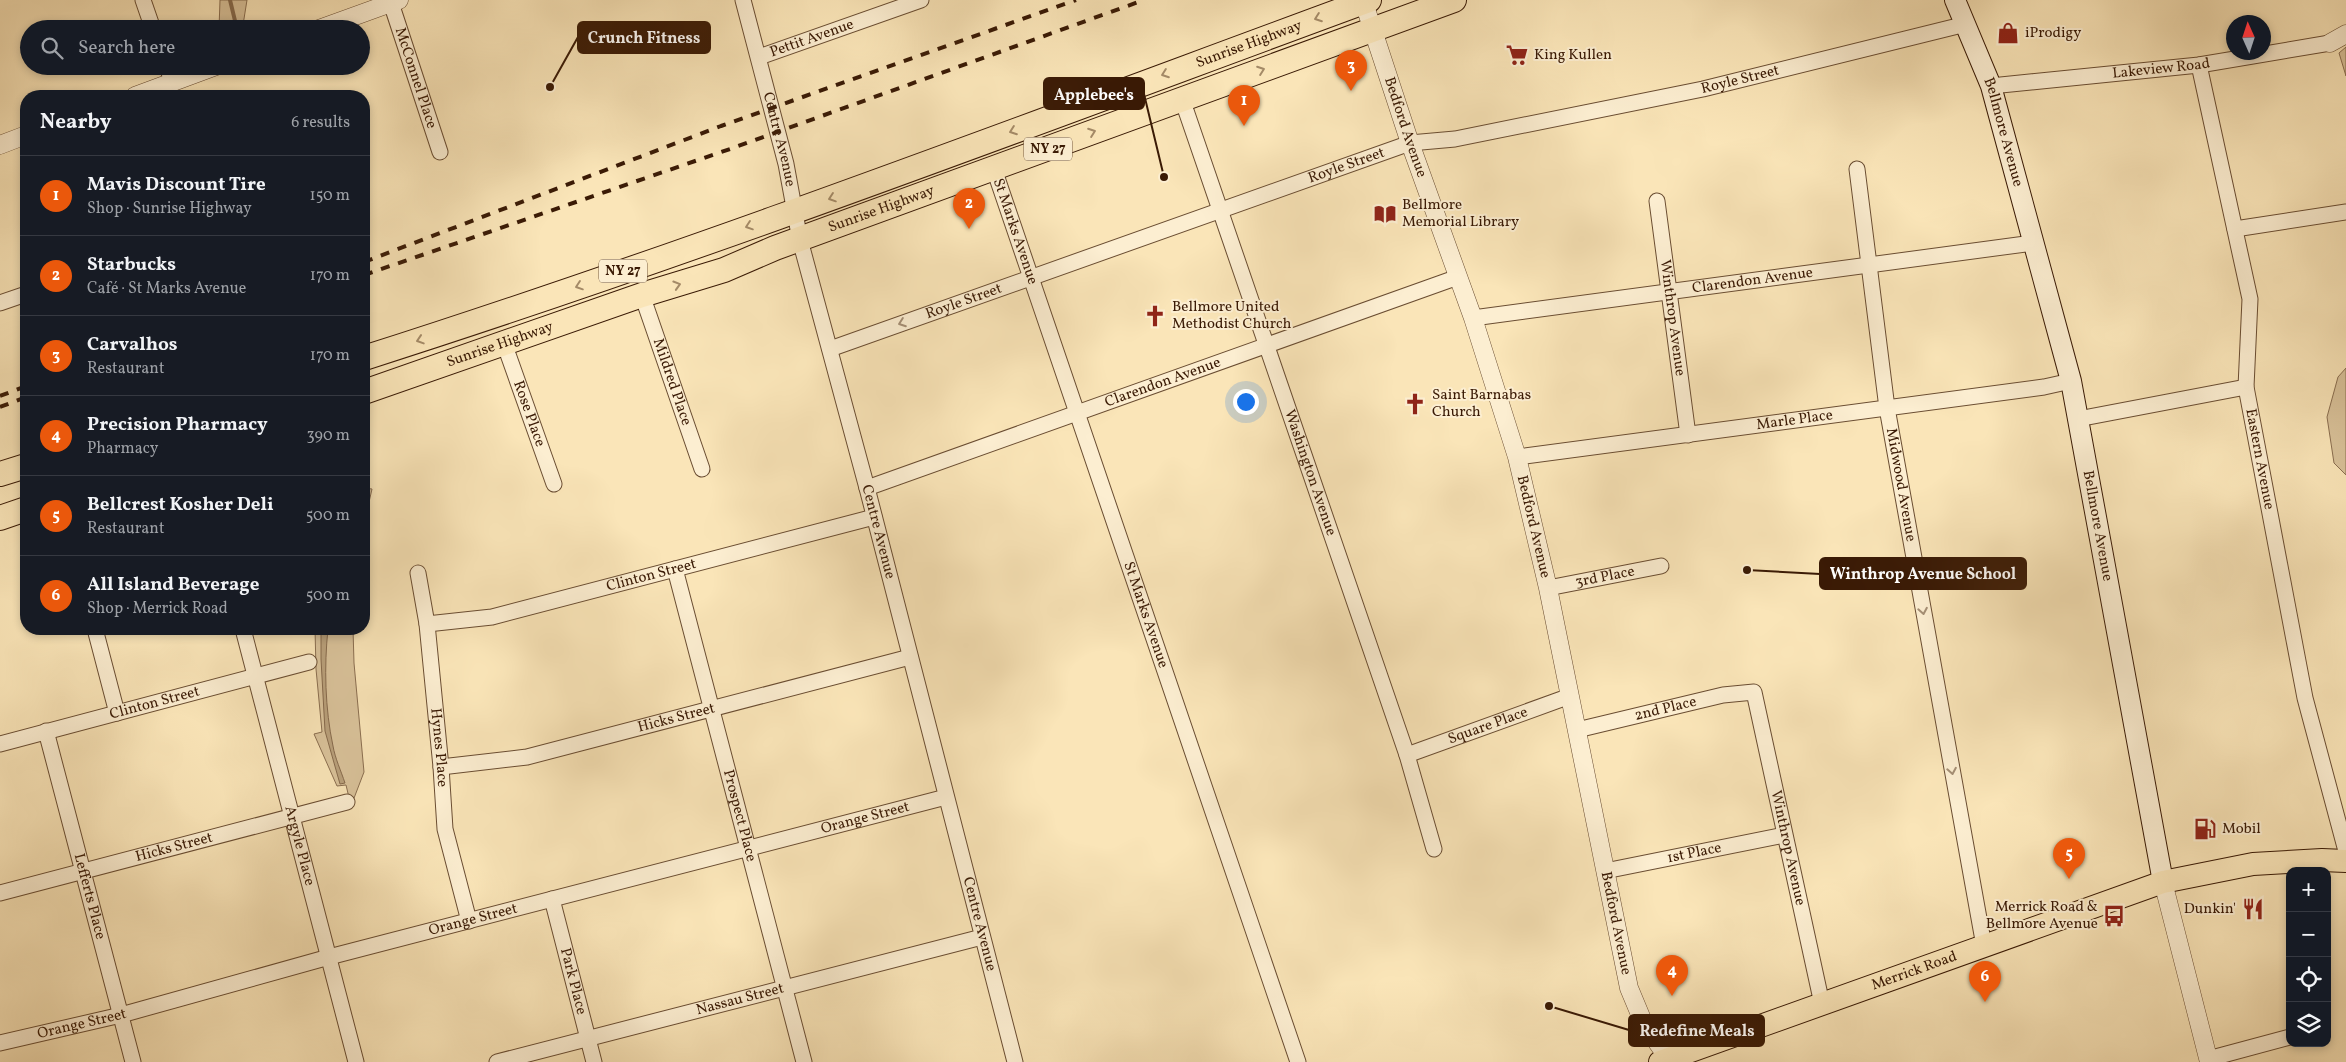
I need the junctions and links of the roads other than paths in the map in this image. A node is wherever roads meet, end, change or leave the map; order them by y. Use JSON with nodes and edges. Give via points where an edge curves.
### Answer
{"nodes":[{"id":1,"x":143,"y":0,"type":"edge"},
{"id":2,"x":743,"y":0,"type":"edge"},
{"id":3,"x":921,"y":0,"type":"edge"},
{"id":4,"x":1454,"y":0,"type":"edge"},
{"id":5,"x":1954,"y":0,"type":"edge"},
{"id":6,"x":1365,"y":1,"type":"edge"},
{"id":7,"x":395,"y":2,"type":"edge"},
{"id":8,"x":151,"y":20,"type":"edge"},
{"id":9,"x":344,"y":20,"type":"edge"},
{"id":10,"x":1966,"y":24,"type":"junction"},
{"id":11,"x":1373,"y":29,"type":"junction"},
{"id":12,"x":2346,"y":34,"type":"edge"},
{"id":13,"x":2330,"y":43,"type":"joint"},
{"id":14,"x":759,"y":57,"type":"junction"},
{"id":15,"x":2199,"y":65,"type":"junction"},
{"id":16,"x":189,"y":75,"type":"edge"},
{"id":17,"x":165,"y":83,"type":"edge"},
{"id":18,"x":1991,"y":86,"type":"junction"},
{"id":19,"x":148,"y":90,"type":"edge"},
{"id":20,"x":1182,"y":99,"type":"junction"},
{"id":21,"x":20,"y":138,"type":"edge"},
{"id":22,"x":1410,"y":143,"type":"junction"},
{"id":23,"x":0,"y":145,"type":"edge"},
{"id":24,"x":440,"y":152,"type":"dead end"},
{"id":25,"x":1857,"y":168,"type":"dead end"},
{"id":26,"x":994,"y":169,"type":"junction"},
{"id":27,"x":1657,"y":201,"type":"dead end"},
{"id":28,"x":1221,"y":209,"type":"junction"},
{"id":29,"x":795,"y":210,"type":"junction"},
{"id":30,"x":2346,"y":212,"type":"edge"},
{"id":31,"x":2235,"y":229,"type":"junction"},
{"id":32,"x":800,"y":240,"type":"junction"},
{"id":33,"x":2033,"y":243,"type":"junction"},
{"id":34,"x":1869,"y":265,"type":"junction"},
{"id":35,"x":1030,"y":277,"type":"junction"},
{"id":36,"x":1458,"y":277,"type":"junction"},
{"id":37,"x":1668,"y":292,"type":"junction"},
{"id":38,"x":642,"y":295,"type":"junction"},
{"id":39,"x":20,"y":296,"type":"edge"},
{"id":40,"x":0,"y":303,"type":"edge"},
{"id":41,"x":1473,"y":318,"type":"junction"},
{"id":42,"x":504,"y":343,"type":"junction"},
{"id":43,"x":1267,"y":345,"type":"junction"},
{"id":44,"x":830,"y":349,"type":"junction"},
{"id":45,"x":370,"y":356,"type":"edge"},
{"id":46,"x":2071,"y":381,"type":"junction"},
{"id":47,"x":2246,"y":387,"type":"junction"},
{"id":48,"x":370,"y":390,"type":"edge"},
{"id":49,"x":1887,"y":408,"type":"junction"},
{"id":50,"x":1076,"y":413,"type":"junction"},
{"id":51,"x":2078,"y":419,"type":"junction"},
{"id":52,"x":1688,"y":434,"type":"junction"},
{"id":53,"x":1517,"y":457,"type":"junction"},
{"id":54,"x":20,"y":468,"type":"edge"},
{"id":55,"x":702,"y":469,"type":"dead end"},
{"id":56,"x":0,"y":474,"type":"edge"},
{"id":57,"x":554,"y":484,"type":"dead end"},
{"id":58,"x":867,"y":488,"type":"junction"},
{"id":59,"x":20,"y":511,"type":"edge"},
{"id":60,"x":874,"y":517,"type":"junction"},
{"id":61,"x":0,"y":518,"type":"edge"},
{"id":62,"x":1661,"y":566,"type":"dead end"},
{"id":63,"x":675,"y":569,"type":"junction"},
{"id":64,"x":418,"y":573,"type":"dead end"},
{"id":65,"x":1548,"y":588,"type":"junction"},
{"id":66,"x":427,"y":624,"type":"junction"},
{"id":67,"x":97,"y":635,"type":"edge"},
{"id":68,"x":246,"y":635,"type":"edge"},
{"id":69,"x":910,"y":657,"type":"junction"},
{"id":70,"x":309,"y":662,"type":"dead end"},
{"id":71,"x":256,"y":676,"type":"junction"},
{"id":72,"x":1754,"y":692,"type":"joint"},
{"id":73,"x":1570,"y":696,"type":"junction"},
{"id":74,"x":712,"y":708,"type":"junction"},
{"id":75,"x":117,"y":713,"type":"junction"},
{"id":76,"x":1577,"y":730,"type":"junction"},
{"id":77,"x":46,"y":731,"type":"junction"},
{"id":78,"x":0,"y":744,"type":"edge"},
{"id":79,"x":1407,"y":754,"type":"junction"},
{"id":80,"x":441,"y":767,"type":"junction"},
{"id":81,"x":946,"y":797,"type":"junction"},
{"id":82,"x":347,"y":802,"type":"dead end"},
{"id":83,"x":292,"y":816,"type":"junction"},
{"id":84,"x":1784,"y":835,"type":"junction"},
{"id":85,"x":748,"y":849,"type":"junction"},
{"id":86,"x":1434,"y":849,"type":"dead end"},
{"id":87,"x":2346,"y":851,"type":"edge"},
{"id":88,"x":2346,"y":861,"type":"edge"},
{"id":89,"x":83,"y":871,"type":"junction"},
{"id":90,"x":1606,"y":871,"type":"junction"},
{"id":91,"x":2164,"y":882,"type":"junction"},
{"id":92,"x":0,"y":893,"type":"edge"},
{"id":93,"x":552,"y":900,"type":"junction"},
{"id":94,"x":469,"y":921,"type":"junction"},
{"id":95,"x":982,"y":937,"type":"junction"},
{"id":96,"x":1984,"y":946,"type":"junction"},
{"id":97,"x":329,"y":957,"type":"junction"},
{"id":98,"x":784,"y":988,"type":"junction"},
{"id":99,"x":1822,"y":1004,"type":"junction"},
{"id":100,"x":121,"y":1015,"type":"junction"},
{"id":101,"x":588,"y":1038,"type":"junction"},
{"id":102,"x":2286,"y":1039,"type":"edge"},
{"id":103,"x":0,"y":1043,"type":"edge"},
{"id":104,"x":1667,"y":1061,"type":"edge"},
{"id":105,"x":2208,"y":1061,"type":"edge"},
{"id":106,"x":133,"y":1062,"type":"edge"},
{"id":107,"x":356,"y":1062,"type":"edge"},
{"id":108,"x":497,"y":1062,"type":"edge"},
{"id":109,"x":594,"y":1062,"type":"edge"},
{"id":110,"x":804,"y":1062,"type":"edge"},
{"id":111,"x":1015,"y":1062,"type":"edge"},
{"id":112,"x":1298,"y":1062,"type":"edge"}],
"edges":[{"from":1,"to":8,"type":"street"},
{"from":2,"to":14,"type":"street","name":"Centre Avenue"},
{"from":3,"to":14,"type":"street","name":"Pettit Avenue"},
{"from":4,"to":11,"type":"highway","name":"Sunrise Highway","number":"NY 27"},
{"from":5,"to":10,"type":"main road","name":"Bellmore Avenue"},
{"from":6,"to":11,"type":"street","name":"Bedford Avenue"},
{"from":6,"to":29,"type":"highway","name":"Sunrise Highway","number":"NY 27","one_way":true},
{"from":7,"to":9,"type":"street"},
{"from":7,"to":24,"type":"street","name":"McConnel Place"},
{"from":10,"to":18,"type":"main road","name":"Bellmore Avenue"},
{"from":10,"to":22,"type":"street","name":"Royle Street","via":[[1703,89],[1455,139]]},
{"from":20,"to":11,"type":"highway","name":"Sunrise Highway","number":"NY 27","one_way":true},
{"from":11,"to":22,"type":"street","name":"Bedford Avenue"},
{"from":12,"to":13,"type":"street"},
{"from":13,"to":15,"type":"street","name":"Lakeview Road"},
{"from":14,"to":29,"type":"street","name":"Centre Avenue"},
{"from":15,"to":18,"type":"street","name":"Lakeview Road"},
{"from":15,"to":31,"type":"street","name":"Eastern Avenue"},
{"from":16,"to":17,"type":"street"},
{"from":17,"to":19,"type":"street"},
{"from":18,"to":33,"type":"main road","name":"Bellmore Avenue"},
{"from":26,"to":20,"type":"highway","name":"Sunrise Highway","number":"NY 27","one_way":true},
{"from":20,"to":28,"type":"street","name":"Washington Avenue"},
{"from":21,"to":23,"type":"street"},
{"from":22,"to":28,"type":"street","name":"Royle Street"},
{"from":22,"to":36,"type":"street","name":"Bedford Avenue"},
{"from":25,"to":34,"type":"street","name":"Midwood Avenue"},
{"from":26,"to":32,"type":"highway","name":"Sunrise Highway","number":"NY 27"},
{"from":26,"to":35,"type":"street","name":"St Marks Avenue"},
{"from":27,"to":37,"type":"street","name":"Winthrop Avenue"},
{"from":28,"to":35,"type":"street","name":"Royle Street"},
{"from":28,"to":43,"type":"street","name":"Washington Avenue"},
{"from":29,"to":32,"type":"street","name":"Centre Avenue"},
{"from":29,"to":45,"type":"highway","name":"Sunrise Highway","number":"NY 27","one_way":true,"via":[[499,315]]},
{"from":30,"to":31,"type":"street"},
{"from":31,"to":47,"type":"street","name":"Eastern Avenue","via":[[2250,299]]},
{"from":38,"to":32,"type":"highway","name":"Sunrise Highway","number":"NY 27","one_way":true,"via":[[724,270]]},
{"from":32,"to":44,"type":"street","name":"Centre Avenue"},
{"from":33,"to":34,"type":"street","name":"Clarendon Avenue"},
{"from":33,"to":46,"type":"main road","name":"Bellmore Avenue"},
{"from":34,"to":37,"type":"street","name":"Clarendon Avenue"},
{"from":34,"to":49,"type":"street","name":"Midwood Avenue"},
{"from":35,"to":44,"type":"street","name":"Royle Street","one_way":true},
{"from":35,"to":50,"type":"street","name":"St Marks Avenue"},
{"from":36,"to":41,"type":"street","name":"Bedford Avenue"},
{"from":36,"to":43,"type":"street","name":"Clarendon Avenue"},
{"from":37,"to":41,"type":"street","name":"Clarendon Avenue"},
{"from":37,"to":52,"type":"street","name":"Winthrop Avenue"},
{"from":38,"to":42,"type":"highway","name":"Sunrise Highway","number":"NY 27"},
{"from":38,"to":55,"type":"street","name":"Mildred Place"},
{"from":39,"to":40,"type":"street"},
{"from":41,"to":53,"type":"street","name":"Bedford Avenue"},
{"from":42,"to":48,"type":"highway","name":"Sunrise Highway","number":"NY 27"},
{"from":42,"to":57,"type":"street","name":"Rose Place"},
{"from":43,"to":50,"type":"street","name":"Clarendon Avenue"},
{"from":43,"to":79,"type":"street","name":"Washington Avenue"},
{"from":44,"to":58,"type":"street","name":"Centre Avenue"},
{"from":46,"to":49,"type":"street","name":"Marle Place"},
{"from":46,"to":51,"type":"main road","name":"Bellmore Avenue"},
{"from":47,"to":51,"type":"street"},
{"from":47,"to":87,"type":"street","name":"Eastern Avenue","via":[[2305,698]]},
{"from":49,"to":52,"type":"street","name":"Marle Place"},
{"from":49,"to":96,"type":"street","name":"Midwood Avenue","one_way":true},
{"from":50,"to":58,"type":"street","name":"Clarendon Avenue"},
{"from":50,"to":112,"type":"street","name":"St Marks Avenue"},
{"from":51,"to":91,"type":"main road","name":"Bellmore Avenue"},
{"from":52,"to":53,"type":"street","name":"Marle Place"},
{"from":53,"to":65,"type":"street","name":"Bedford Avenue"},
{"from":54,"to":56,"type":"highway"},
{"from":58,"to":60,"type":"street","name":"Centre Avenue"},
{"from":59,"to":61,"type":"highway"},
{"from":60,"to":63,"type":"street","name":"Clinton Street"},
{"from":60,"to":69,"type":"street","name":"Centre Avenue"},
{"from":62,"to":65,"type":"street","name":"3rd Place"},
{"from":63,"to":66,"type":"street","name":"Clinton Street","via":[[492,618]]},
{"from":63,"to":74,"type":"street","name":"Prospect Place"},
{"from":64,"to":66,"type":"street","name":"Hynes Place"},
{"from":65,"to":73,"type":"street","name":"Bedford Avenue"},
{"from":66,"to":80,"type":"street","name":"Hynes Place"},
{"from":67,"to":75,"type":"street"},
{"from":68,"to":71,"type":"street","name":"Argyle Place"},
{"from":69,"to":74,"type":"street","name":"Hicks Street"},
{"from":69,"to":81,"type":"street","name":"Centre Avenue"},
{"from":70,"to":71,"type":"street","name":"Clinton Street"},
{"from":71,"to":75,"type":"street","name":"Clinton Street"},
{"from":71,"to":83,"type":"street","name":"Argyle Place"},
{"from":72,"to":76,"type":"street","name":"2nd Place","via":[[1723,695]]},
{"from":72,"to":84,"type":"street","name":"Winthrop Avenue"},
{"from":73,"to":76,"type":"street","name":"Bedford Avenue"},
{"from":73,"to":79,"type":"street","name":"Square Place"},
{"from":74,"to":80,"type":"street","name":"Hicks Street","via":[[527,757]]},
{"from":74,"to":85,"type":"street","name":"Prospect Place"},
{"from":75,"to":77,"type":"street","name":"Clinton Street"},
{"from":76,"to":90,"type":"street","name":"Bedford Avenue"},
{"from":77,"to":78,"type":"street","name":"Clinton Street"},
{"from":77,"to":89,"type":"street","name":"Lefferts Place"},
{"from":79,"to":86,"type":"street","name":"Washington Avenue"},
{"from":80,"to":94,"type":"street","name":"Hynes Place","via":[[445,829]]},
{"from":81,"to":85,"type":"street","name":"Orange Street"},
{"from":81,"to":95,"type":"street","name":"Centre Avenue"},
{"from":82,"to":83,"type":"street","name":"Hicks Street"},
{"from":83,"to":89,"type":"street","name":"Hicks Street"},
{"from":83,"to":97,"type":"street","name":"Argyle Place"},
{"from":84,"to":90,"type":"street","name":"1st Place"},
{"from":84,"to":99,"type":"street","name":"Winthrop Avenue"},
{"from":85,"to":93,"type":"street","name":"Orange Street"},
{"from":85,"to":98,"type":"street","name":"Prospect Place"},
{"from":88,"to":91,"type":"main road","name":"Merrick Road","via":[[2253,864]]},
{"from":89,"to":92,"type":"street","name":"Hicks Street"},
{"from":89,"to":100,"type":"street","name":"Lefferts Place"},
{"from":90,"to":104,"type":"street","name":"Bedford Avenue","via":[[1629,988],[1644,1024]]},
{"from":91,"to":96,"type":"main road","name":"Merrick Road"},
{"from":91,"to":105,"type":"street","name":"Bellmore Avenue"},
{"from":93,"to":94,"type":"street","name":"Orange Street"},
{"from":93,"to":101,"type":"street","name":"Park Place"},
{"from":94,"to":97,"type":"street","name":"Orange Street"},
{"from":95,"to":98,"type":"street","name":"Nassau Street"},
{"from":95,"to":111,"type":"street","name":"Centre Avenue"},
{"from":96,"to":99,"type":"main road","name":"Merrick Road"},
{"from":97,"to":100,"type":"street","name":"Orange Street"},
{"from":97,"to":107,"type":"street","name":"Argyle Place"},
{"from":98,"to":101,"type":"street","name":"Nassau Street"},
{"from":98,"to":110,"type":"street","name":"Prospect Place"},
{"from":99,"to":104,"type":"main road","name":"Merrick Road"},
{"from":100,"to":103,"type":"street","name":"Orange Street"},
{"from":100,"to":106,"type":"street","name":"Lefferts Place"},
{"from":101,"to":108,"type":"street","name":"Nassau Street"},
{"from":101,"to":109,"type":"street","name":"Park Place"},
{"from":102,"to":105,"type":"street"}]}
